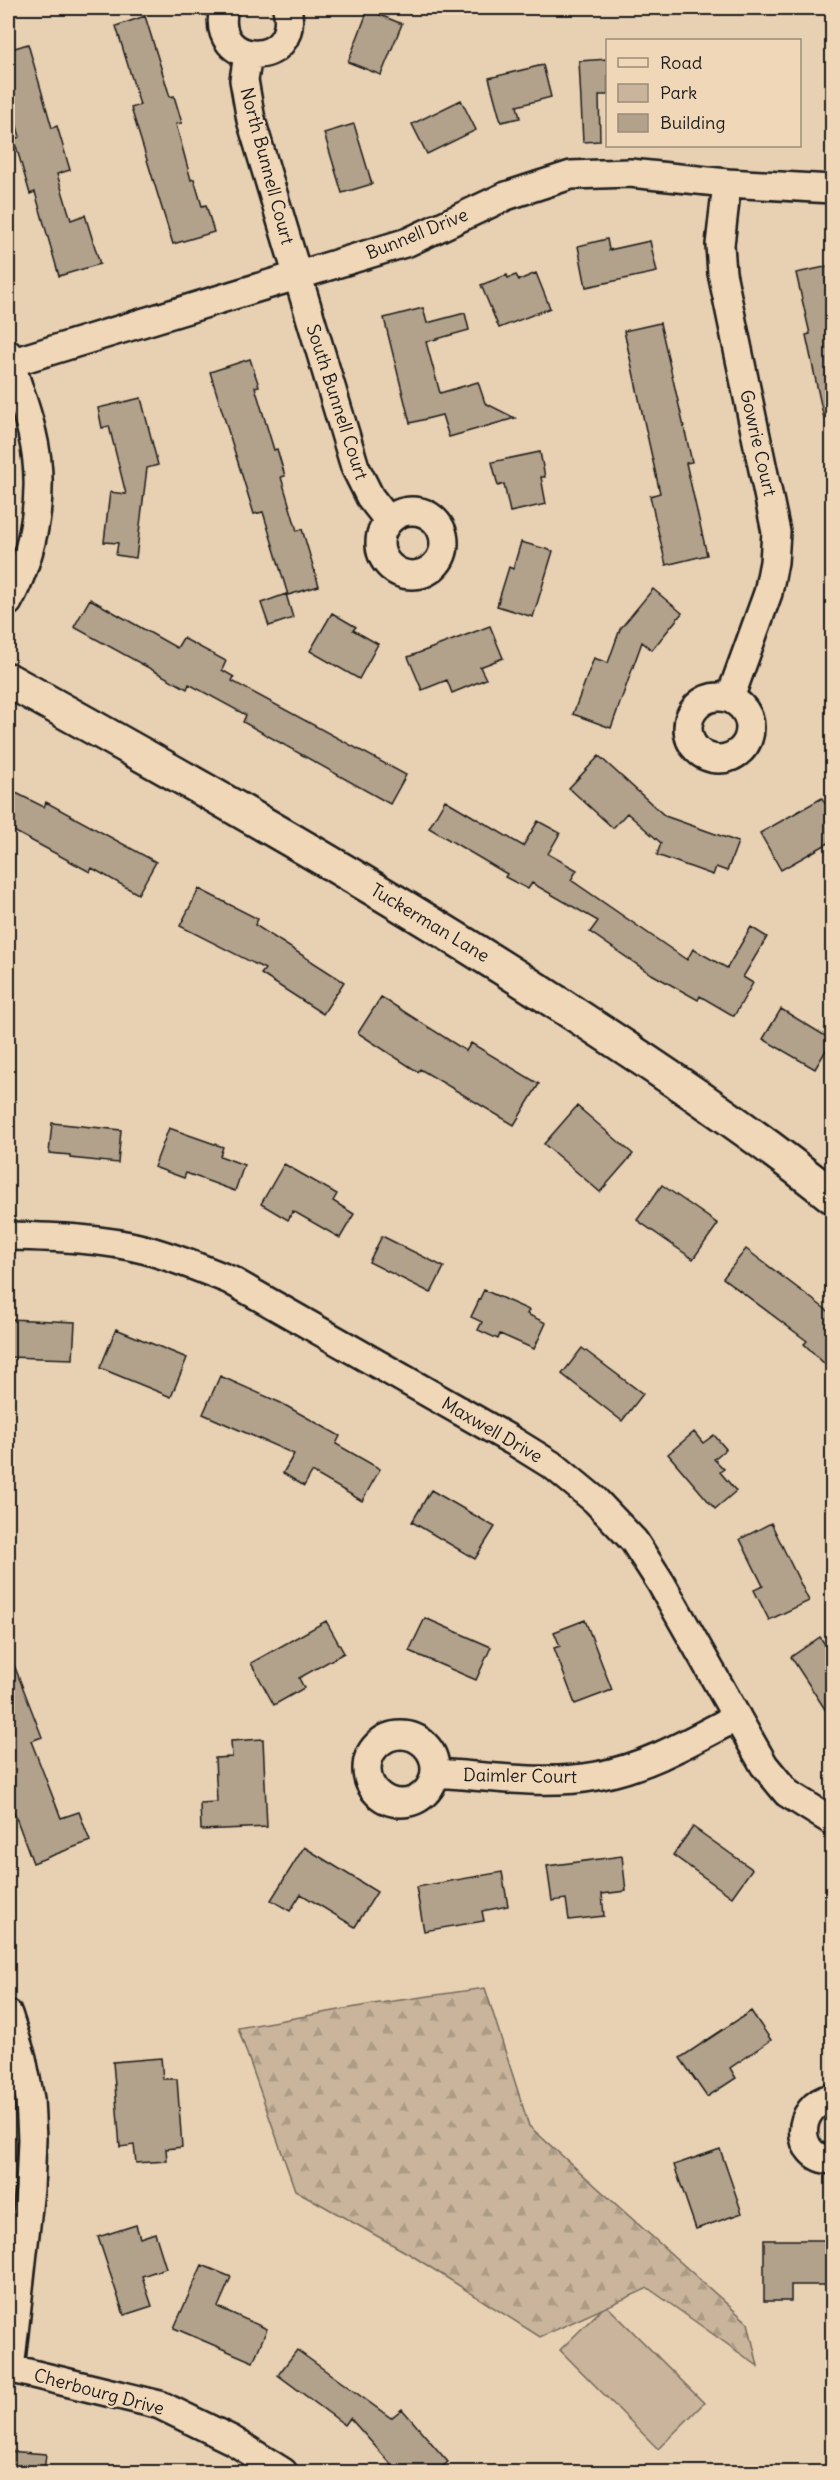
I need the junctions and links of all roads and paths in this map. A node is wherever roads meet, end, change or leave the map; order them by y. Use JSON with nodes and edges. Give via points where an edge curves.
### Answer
{"nodes":[{"id":1,"x":224,"y":8,"type":"edge"},
{"id":2,"x":287,"y":8,"type":"edge"},
{"id":3,"x":248,"y":54,"type":"junction"},
{"id":4,"x":727,"y":183,"type":"junction"},
{"id":5,"x":832,"y":189,"type":"edge"},
{"id":6,"x":298,"y":277,"type":"junction"},
{"id":7,"x":9,"y":358,"type":"edge"},
{"id":8,"x":388,"y":520,"type":"dead end"},
{"id":9,"x":8,"y":602,"type":"edge"},
{"id":10,"x":8,"y":680,"type":"edge"},
{"id":11,"x":730,"y":698,"type":"dead end"},
{"id":12,"x":829,"y":1185,"type":"edge"},
{"id":13,"x":8,"y":1236,"type":"edge"},
{"id":14,"x":737,"y":1717,"type":"junction"},
{"id":15,"x":435,"y":1773,"type":"dead end"},
{"id":16,"x":832,"y":1821,"type":"edge"},
{"id":17,"x":8,"y":2014,"type":"edge"},
{"id":18,"x":832,"y":2098,"type":"edge"},
{"id":19,"x":832,"y":2160,"type":"edge"},
{"id":20,"x":9,"y":2368,"type":"edge"},
{"id":21,"x":283,"y":2472,"type":"edge"}],
"edges":[{"from":1,"to":3,"type":"street","via":[[220,21],[224,36],[234,48]]},
{"from":2,"to":3,"type":"street","via":[[287,36],[277,48],[263,54]]},
{"from":3,"to":6,"type":"street","name":"North Bunnell Court","via":[[244,80],[251,120]]},
{"from":4,"to":5,"type":"street","name":"Bunnell Drive"},
{"from":4,"to":6,"type":"street","name":"Bunnell Drive","via":[[630,173],[571,175],[506,196],[408,242]]},
{"from":4,"to":11,"type":"street","name":"Gowrie Court","via":[[720,245],[722,273],[776,532],[768,593]]},
{"from":6,"to":7,"type":"street","name":"Bunnell Drive"},
{"from":6,"to":8,"type":"street","name":"South Bunnell Court","via":[[355,467],[370,497]]},
{"from":7,"to":9,"type":"street","via":[[32,434],[38,498],[26,557]]},
{"from":10,"to":12,"type":"main road","name":"Tuckerman Lane","via":[[435,925]]},
{"from":13,"to":14,"type":"street","name":"Maxwell Drive","via":[[146,1250],[230,1280],[555,1467],[595,1500],[634,1541]]},
{"from":14,"to":15,"type":"street","name":"Daimler Court","via":[[672,1750],[597,1776],[528,1779]]},
{"from":14,"to":16,"type":"street","name":"Maxwell Drive","via":[[764,1765],[787,1793]]},
{"from":17,"to":20,"type":"street","via":[[30,2099],[32,2139],[30,2189]]},
{"from":18,"to":19,"type":"street","via":[[812,2107],[803,2127],[804,2138],[816,2156]]},
{"from":20,"to":21,"type":"street","name":"Cherbourg Drive","via":[[160,2405],[232,2440]]}]}
